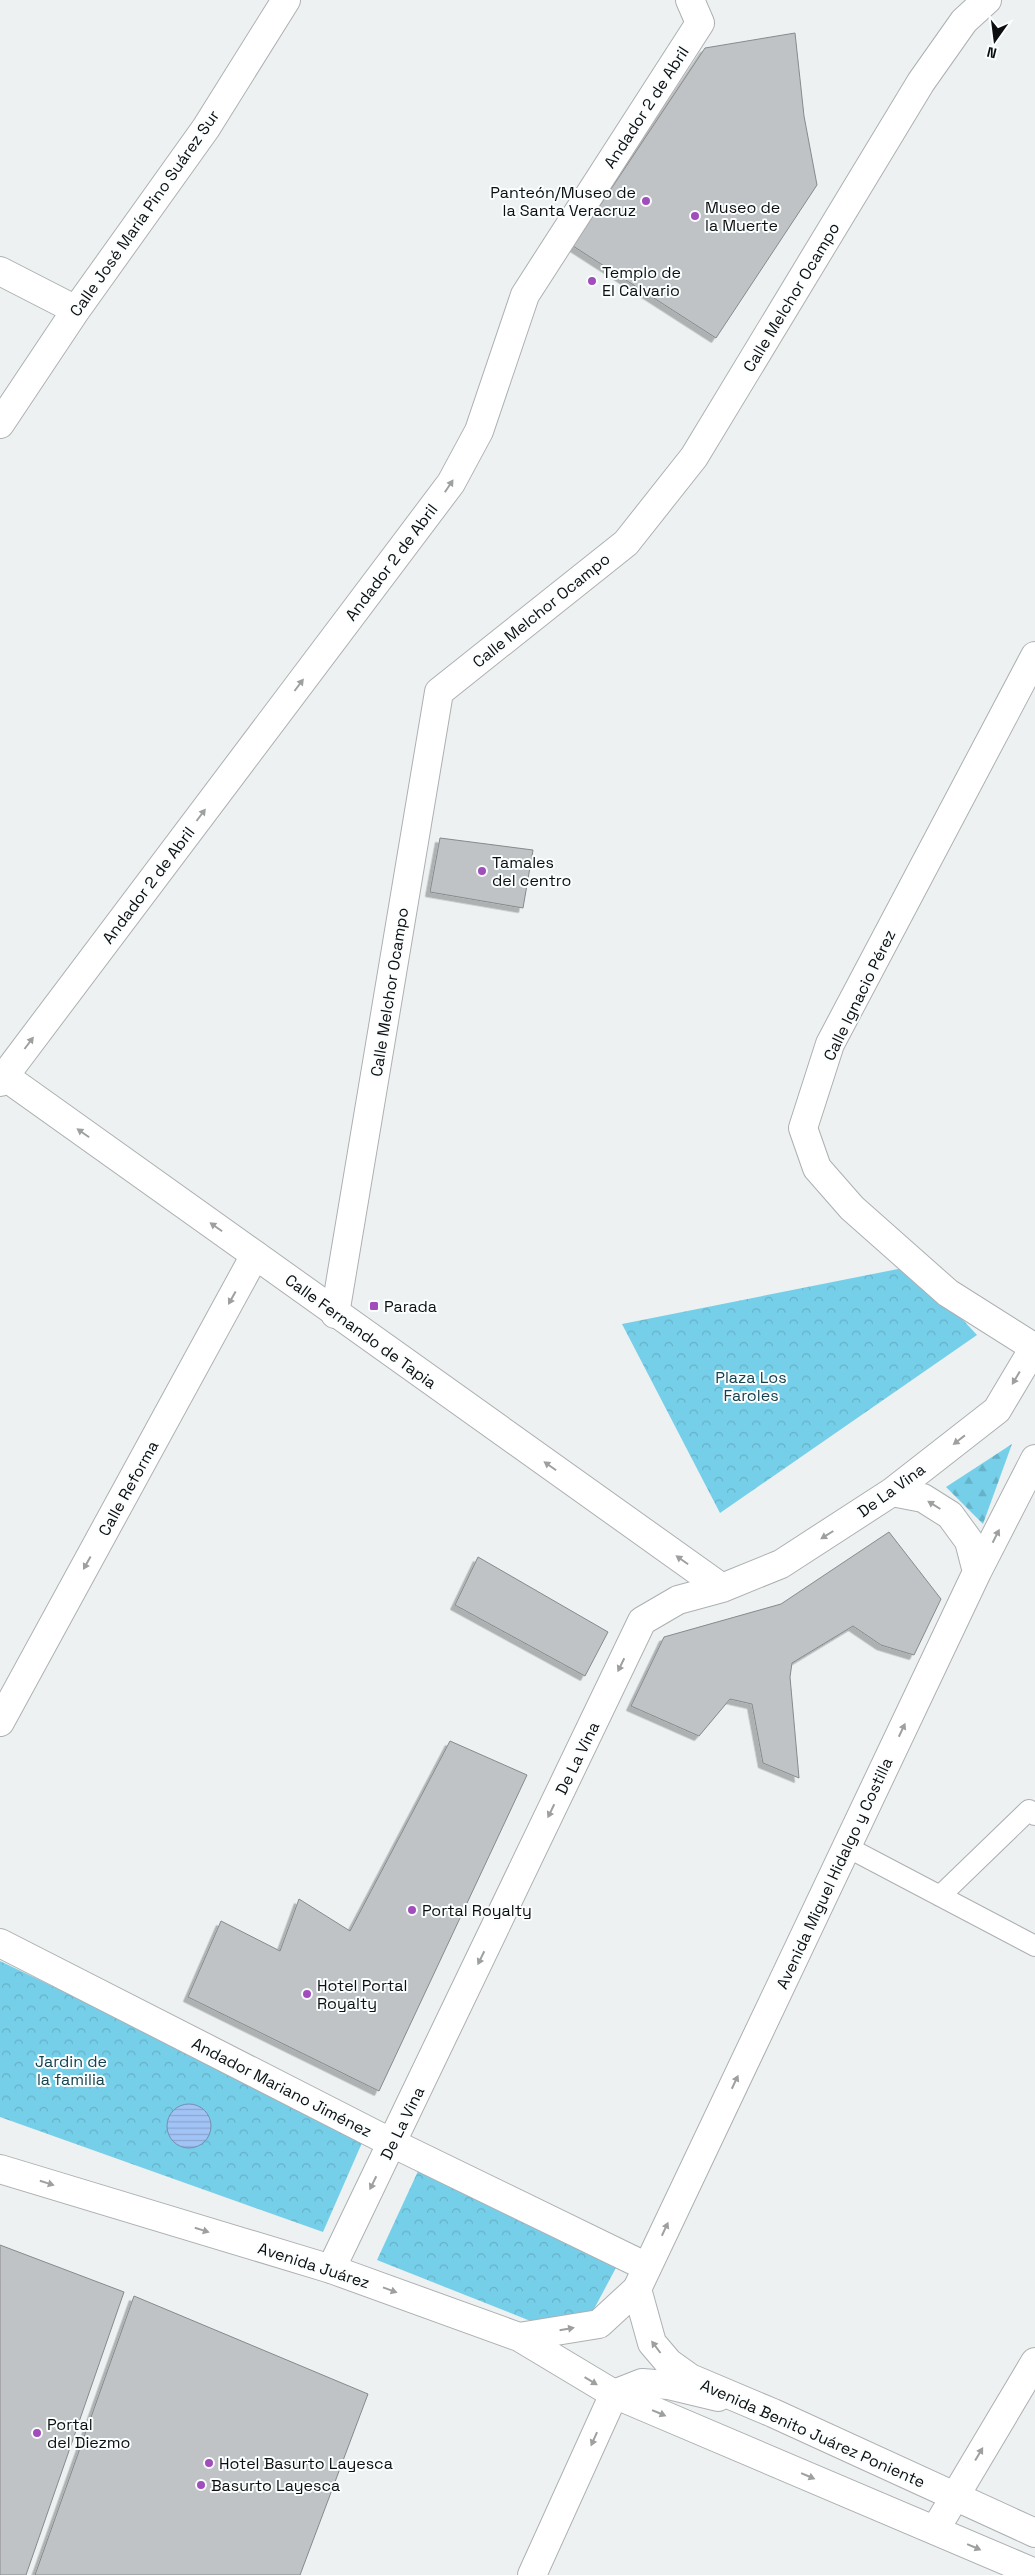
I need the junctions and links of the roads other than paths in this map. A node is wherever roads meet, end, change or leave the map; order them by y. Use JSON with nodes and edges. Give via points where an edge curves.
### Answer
{"nodes":[{"id":1,"x":286,"y":0,"type":"edge"},
{"id":2,"x":690,"y":0,"type":"edge"},
{"id":3,"x":987,"y":0,"type":"edge"},
{"id":4,"x":0,"y":272,"type":"edge"},
{"id":5,"x":76,"y":310,"type":"junction"},
{"id":6,"x":0,"y":424,"type":"edge"},
{"id":7,"x":1035,"y":656,"type":"edge"},
{"id":8,"x":1,"y":1077,"type":"edge"},
{"id":9,"x":255,"y":1255,"type":"junction"},
{"id":10,"x":335,"y":1314,"type":"junction"},
{"id":11,"x":1035,"y":1347,"type":"edge"},
{"id":12,"x":1035,"y":1459,"type":"edge"},
{"id":13,"x":892,"y":1492,"type":"junction"},
{"id":14,"x":977,"y":1572,"type":"junction"},
{"id":15,"x":722,"y":1588,"type":"junction"},
{"id":16,"x":0,"y":1722,"type":"edge"},
{"id":17,"x":1035,"y":1815,"type":"edge"},
{"id":18,"x":847,"y":1847,"type":"junction"},
{"id":19,"x":940,"y":1896,"type":"junction"},
{"id":20,"x":0,"y":1943,"type":"edge"},
{"id":21,"x":1035,"y":1946,"type":"edge"},
{"id":22,"x":392,"y":2143,"type":"junction"},
{"id":23,"x":0,"y":2169,"type":"edge"},
{"id":24,"x":331,"y":2269,"type":"junction"},
{"id":25,"x":642,"y":2278,"type":"junction"},
{"id":26,"x":519,"y":2337,"type":"junction"},
{"id":27,"x":1035,"y":2362,"type":"edge"},
{"id":28,"x":614,"y":2394,"type":"junction"},
{"id":29,"x":774,"y":2412,"type":"junction"},
{"id":30,"x":955,"y":2496,"type":"junction"},
{"id":31,"x":935,"y":2530,"type":"junction"},
{"id":32,"x":1035,"y":2533,"type":"edge"},
{"id":33,"x":1035,"y":2573,"type":"edge"},
{"id":34,"x":532,"y":2575,"type":"edge"}],
"edges":[{"from":1,"to":5,"type":"street","name":"Calle José María Pino Suárez Sur","via":[[206,128]]},
{"from":8,"to":2,"type":"street","name":"Andador 2 de Abril","one_way":true,"via":[[451,484],[479,431],[525,295],[700,23]]},
{"from":3,"to":10,"type":"street","name":"Calle Melchor Ocampo","via":[[964,21],[921,82],[688,465],[626,543],[439,692]]},
{"from":4,"to":5,"type":"street"},
{"from":5,"to":6,"type":"street","name":"Calle José María Pino Suárez Sur"},
{"from":7,"to":11,"type":"street","name":"Calle Ignacio Pérez","via":[[830,1044],[803,1128],[818,1168],[852,1208],[948,1293]]},
{"from":9,"to":8,"type":"street","name":"Calle Fernando de Tapia","one_way":true},
{"from":9,"to":10,"type":"street","name":"Calle Fernando de Tapia"},
{"from":9,"to":16,"type":"street","name":"Calle Reforma","one_way":true},
{"from":15,"to":10,"type":"street","name":"Calle Fernando de Tapia","one_way":true},
{"from":11,"to":13,"type":"street","name":"De La Vina","one_way":true,"via":[[997,1410]]},
{"from":14,"to":12,"type":"street","name":"Avenida Miguel Hidalgo y Costilla","one_way":true},
{"from":14,"to":13,"type":"street","one_way":true,"via":[[969,1541],[950,1515],[923,1498]]},
{"from":13,"to":15,"type":"street","name":"De La Vina","one_way":true,"via":[[781,1564]]},
{"from":18,"to":14,"type":"street","name":"Avenida Miguel Hidalgo y Costilla","one_way":true},
{"from":15,"to":22,"type":"street","name":"De La Vina","one_way":true,"via":[[678,1600],[642,1621]]},
{"from":17,"to":19,"type":"lane","via":[[1029,1810]]},
{"from":18,"to":19,"type":"lane"},
{"from":25,"to":18,"type":"street","name":"Avenida Miguel Hidalgo y Costilla","one_way":true},
{"from":19,"to":21,"type":"lane"},
{"from":20,"to":22,"type":"street","name":"Andador Mariano Jiménez"},
{"from":22,"to":24,"type":"street","name":"De La Vina","one_way":true},
{"from":22,"to":25,"type":"street","name":"Andador Mariano Jiménez"},
{"from":23,"to":24,"type":"street","name":"Avenida Juárez","one_way":true},
{"from":24,"to":26,"type":"street","name":"Avenida Juárez","one_way":true},
{"from":26,"to":25,"type":"street","one_way":true,"via":[[599,2324]]},
{"from":29,"to":25,"type":"street","name":"Avenida Benito Juárez Poniente","one_way":true,"via":[[690,2378],[669,2363],[652,2343]]},
{"from":26,"to":28,"type":"street","name":"Avenida Juárez","one_way":true},
{"from":30,"to":27,"type":"street","one_way":true},
{"from":28,"to":29,"type":"street","via":[[642,2383],[668,2386]]},
{"from":28,"to":31,"type":"street","one_way":true},
{"from":28,"to":34,"type":"street","one_way":true},
{"from":29,"to":30,"type":"street","name":"Avenida Benito Juárez Poniente"},
{"from":30,"to":31,"type":"street"},
{"from":30,"to":32,"type":"street","name":"Avenida Benito Juárez Poniente"},
{"from":31,"to":33,"type":"street","one_way":true}]}
